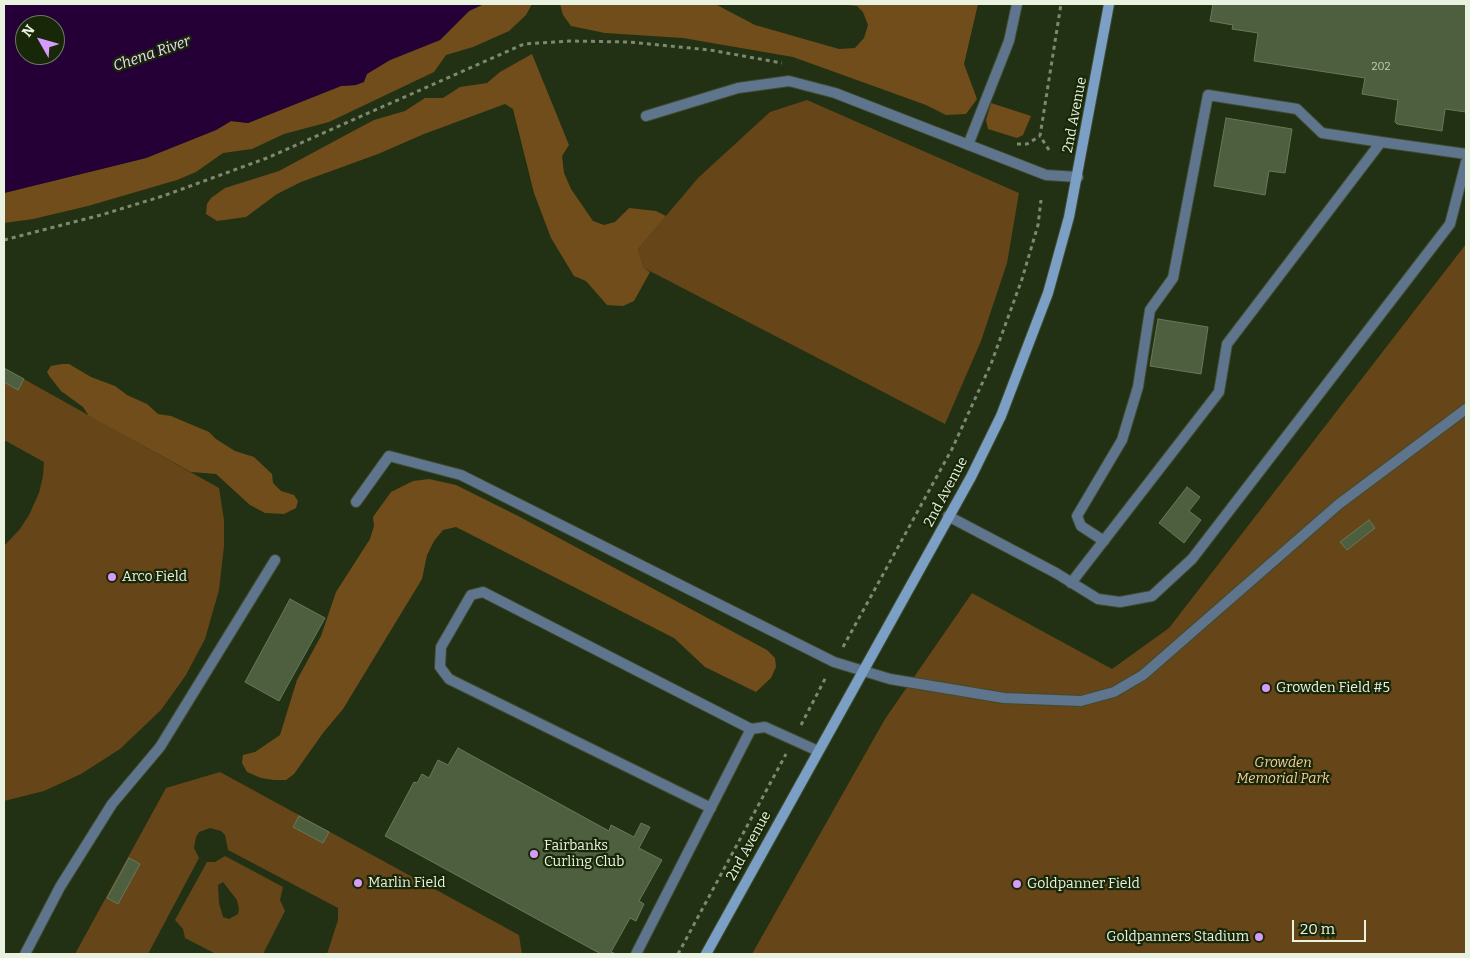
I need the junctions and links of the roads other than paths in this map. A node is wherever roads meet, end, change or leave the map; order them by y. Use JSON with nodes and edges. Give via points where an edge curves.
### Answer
{"nodes":[{"id":1,"x":1017,"y":4,"type":"edge"},
{"id":2,"x":1109,"y":4,"type":"edge"},
{"id":3,"x":646,"y":116,"type":"dead end"},
{"id":4,"x":1381,"y":142,"type":"junction"},
{"id":5,"x":968,"y":145,"type":"junction"},
{"id":6,"x":1466,"y":154,"type":"edge"},
{"id":7,"x":1466,"y":162,"type":"edge"},
{"id":8,"x":1078,"y":176,"type":"junction"},
{"id":9,"x":1466,"y":409,"type":"edge"},
{"id":10,"x":356,"y":502,"type":"dead end"},
{"id":11,"x":948,"y":516,"type":"junction"},
{"id":12,"x":1104,"y":542,"type":"junction"},
{"id":13,"x":275,"y":560,"type":"dead end"},
{"id":14,"x":1071,"y":583,"type":"junction"},
{"id":15,"x":863,"y":670,"type":"junction"},
{"id":16,"x":751,"y":729,"type":"junction"},
{"id":17,"x":818,"y":751,"type":"junction"},
{"id":18,"x":711,"y":808,"type":"junction"},
{"id":19,"x":25,"y":954,"type":"edge"},
{"id":20,"x":636,"y":954,"type":"edge"},
{"id":21,"x":706,"y":954,"type":"edge"}],
"edges":[{"from":1,"to":5,"type":"lane","via":[[1009,41]]},
{"from":2,"to":8,"type":"street","name":"2nd Avenue"},
{"from":3,"to":5,"type":"lane","via":[[738,88],[789,80],[835,93]]},
{"from":4,"to":6,"type":"lane"},
{"from":4,"to":12,"type":"lane","via":[[1227,344],[1219,392]]},
{"from":4,"to":12,"type":"lane","via":[[1322,133],[1297,109],[1208,95],[1173,278],[1150,310],[1138,387],[1122,440],[1077,516],[1082,526]]},
{"from":5,"to":8,"type":"lane","via":[[1046,174]]},
{"from":7,"to":14,"type":"lane","via":[[1450,224],[1192,559],[1152,596],[1120,602],[1098,599]]},
{"from":8,"to":11,"type":"street","name":"2nd Avenue","via":[[1050,283],[1028,350],[1001,416]]},
{"from":9,"to":15,"type":"lane","via":[[1339,504],[1143,675],[1114,692],[1081,701],[1004,698],[912,683]]},
{"from":10,"to":15,"type":"lane","via":[[389,456],[461,475],[834,662]]},
{"from":11,"to":14,"type":"lane"},
{"from":11,"to":15,"type":"street","name":"2nd Avenue"},
{"from":12,"to":14,"type":"lane"},
{"from":13,"to":19,"type":"lane","via":[[160,747],[112,804],[60,887]]},
{"from":15,"to":17,"type":"street","name":"2nd Avenue"},
{"from":16,"to":17,"type":"lane","via":[[765,727]]},
{"from":16,"to":18,"type":"lane"},
{"from":16,"to":18,"type":"lane","via":[[483,592],[472,595],[441,647],[440,667],[449,679]]},
{"from":17,"to":21,"type":"street","name":"2nd Avenue"},
{"from":18,"to":20,"type":"lane"}]}
